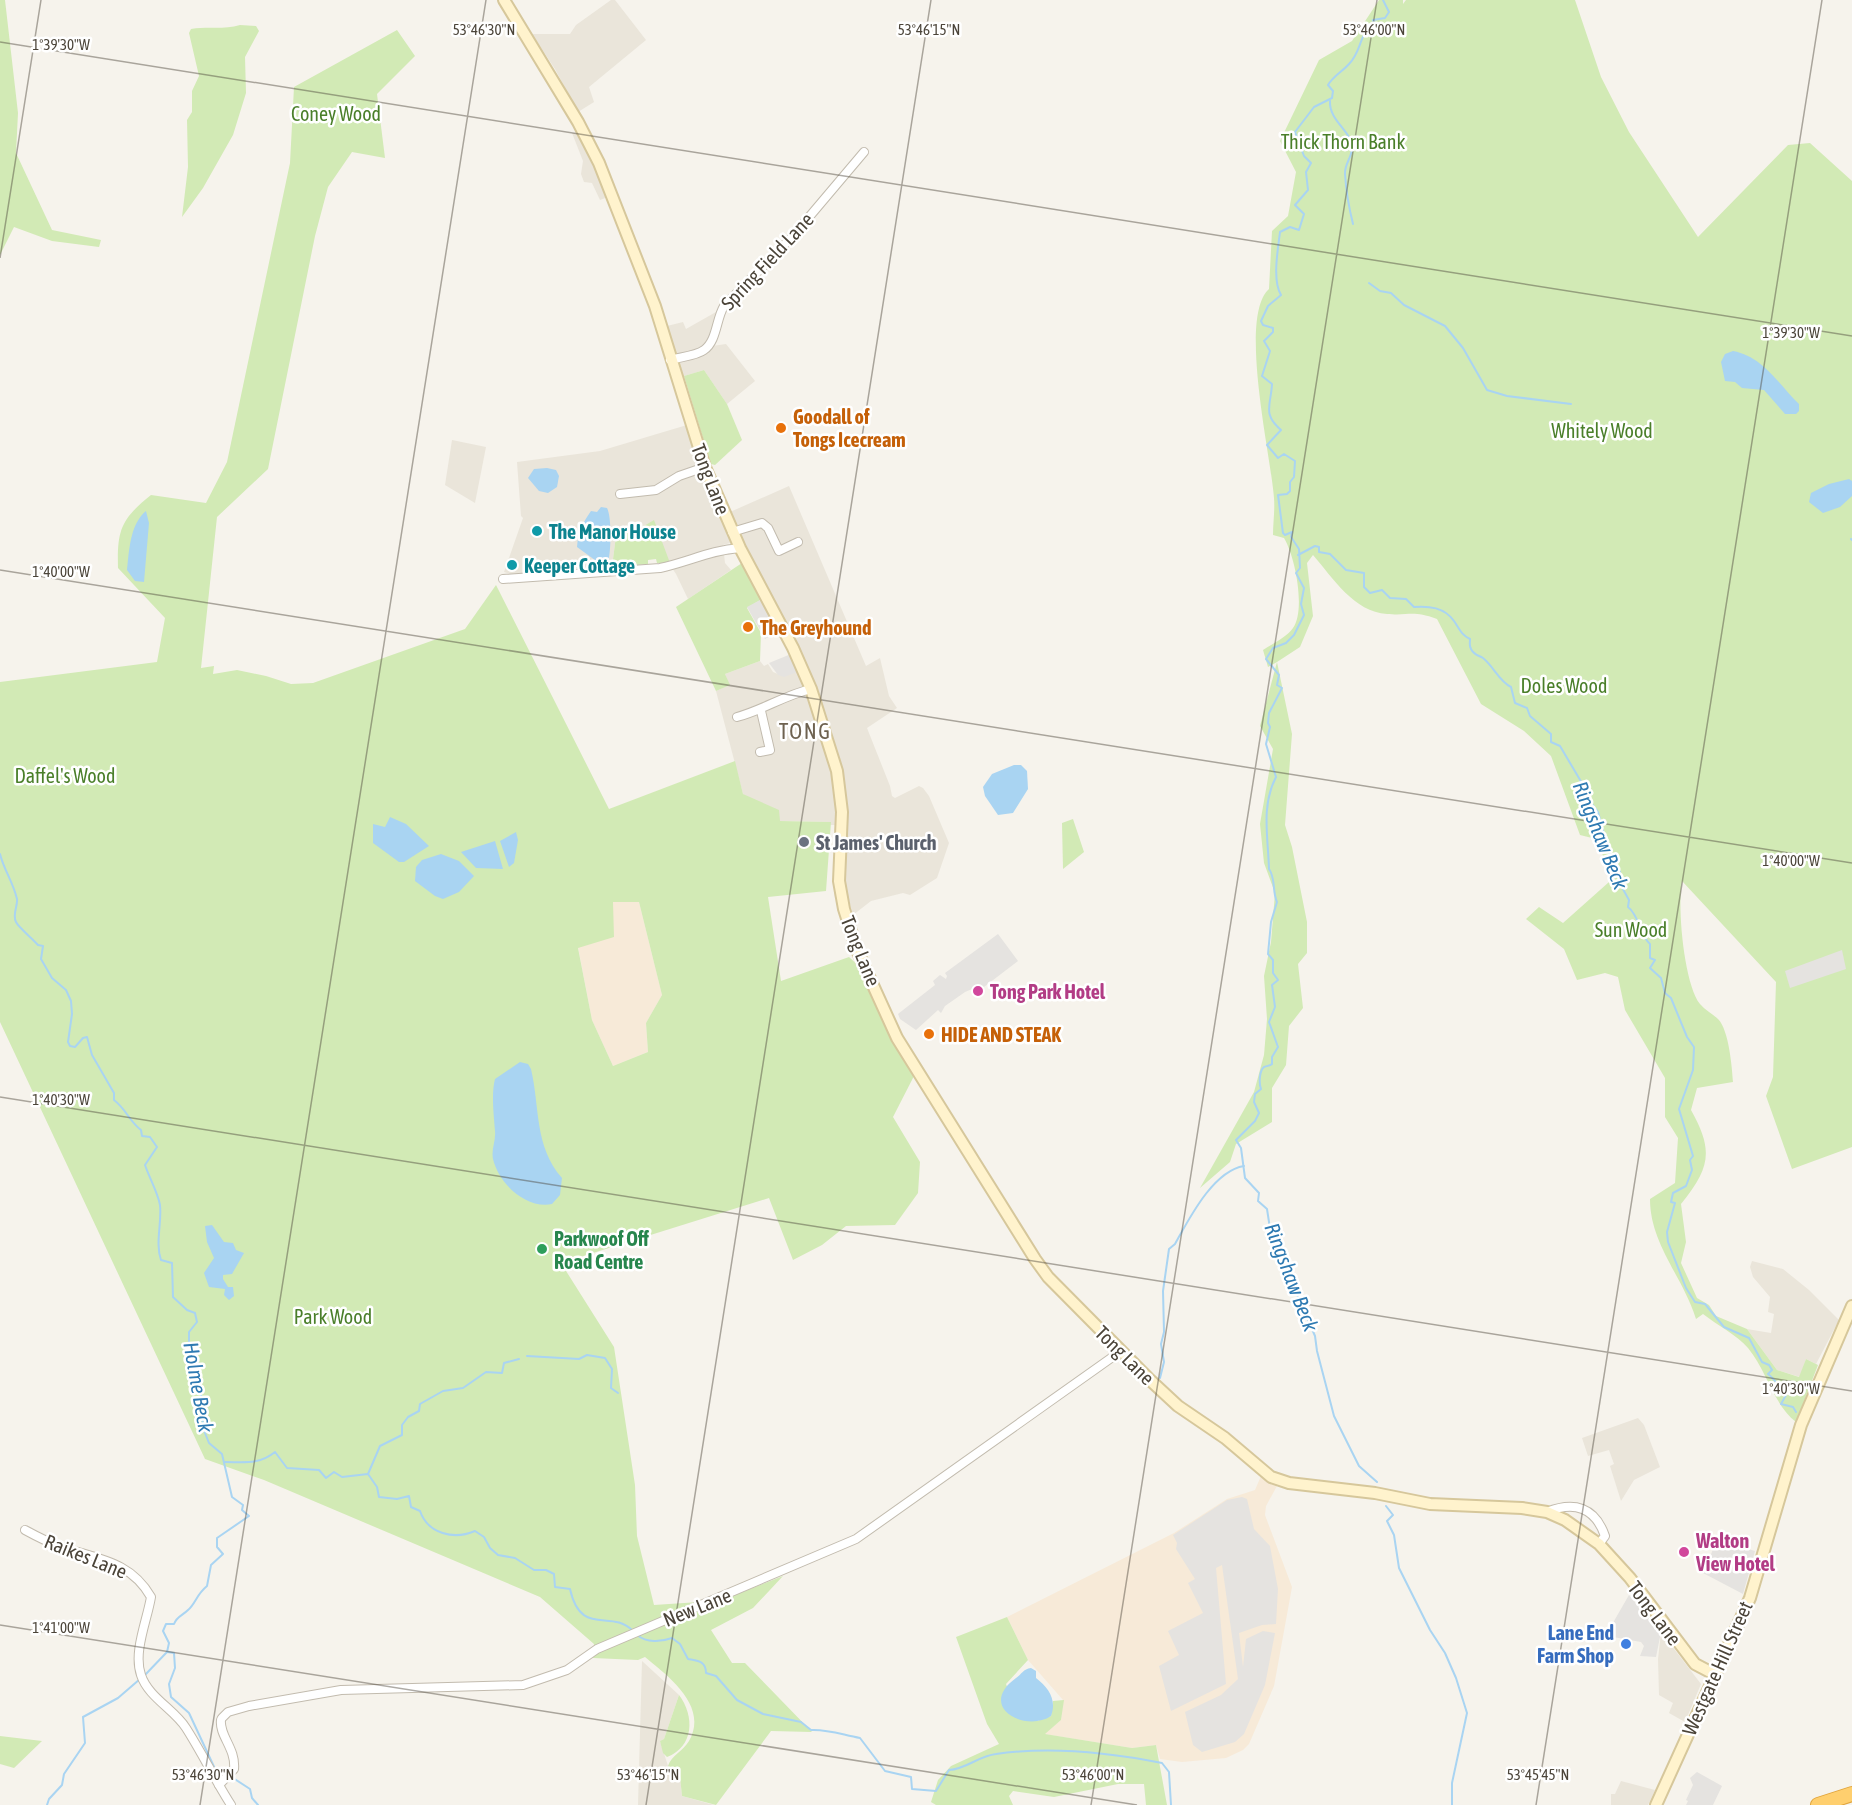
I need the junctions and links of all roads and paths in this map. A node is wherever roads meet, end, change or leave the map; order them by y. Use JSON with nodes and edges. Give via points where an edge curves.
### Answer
{"nodes":[{"id":1,"x":504,"y":0,"type":"edge"},
{"id":2,"x":864,"y":152,"type":"dead end"},
{"id":3,"x":670,"y":360,"type":"junction"},
{"id":4,"x":705,"y":467,"type":"junction"},
{"id":5,"x":620,"y":494,"type":"dead end"},
{"id":6,"x":732,"y":532,"type":"junction"},
{"id":7,"x":798,"y":543,"type":"dead end"},
{"id":8,"x":740,"y":548,"type":"junction"},
{"id":9,"x":503,"y":579,"type":"dead end"},
{"id":10,"x":812,"y":689,"type":"junction"},
{"id":11,"x":761,"y":711,"type":"junction"},
{"id":12,"x":737,"y":717,"type":"dead end"},
{"id":13,"x":760,"y":752,"type":"dead end"},
{"id":14,"x":1852,"y":1306,"type":"edge"},
{"id":15,"x":1121,"y":1351,"type":"junction"},
{"id":16,"x":1547,"y":1512,"type":"junction"},
{"id":17,"x":25,"y":1530,"type":"dead end"},
{"id":18,"x":1599,"y":1544,"type":"junction"},
{"id":19,"x":1716,"y":1675,"type":"junction"},
{"id":20,"x":219,"y":1785,"type":"junction"},
{"id":21,"x":1852,"y":1794,"type":"edge"},
{"id":22,"x":231,"y":1805,"type":"edge"},
{"id":23,"x":1656,"y":1805,"type":"edge"},
{"id":24,"x":1818,"y":1805,"type":"edge"}],
"edges":[{"from":1,"to":3,"type":"street","name":"Tong Lane","via":[[599,163],[655,306]]},
{"from":2,"to":3,"type":"street","name":"Spring Field Lane","via":[[793,236],[724,306],[704,350]]},
{"from":3,"to":4,"type":"street","name":"Tong Lane"},
{"from":4,"to":5,"type":"street","via":[[678,476],[656,490]]},
{"from":4,"to":6,"type":"street","name":"Tong Lane"},
{"from":6,"to":7,"type":"street","via":[[760,522],[768,528],[779,552]]},
{"from":6,"to":8,"type":"street","name":"Tong Lane"},
{"from":8,"to":9,"type":"street","via":[[717,549],[660,568]]},
{"from":8,"to":10,"type":"street","name":"Tong Lane"},
{"from":10,"to":11,"type":"street","via":[[788,694]]},
{"from":10,"to":15,"type":"street","name":"Tong Lane","via":[[840,789],[839,881],[844,909],[856,950],[897,1038],[1035,1259]]},
{"from":11,"to":12,"type":"street"},
{"from":11,"to":13,"type":"street","via":[[770,750]]},
{"from":14,"to":19,"type":"street","name":"Westgate Hill Street","via":[[1801,1425],[1750,1598]]},
{"from":15,"to":16,"type":"street","name":"Tong Lane","via":[[1178,1406],[1276,1479],[1430,1504]]},
{"from":15,"to":20,"type":"street","name":"New Lane","via":[[856,1539],[597,1649],[567,1670],[523,1684],[341,1690],[228,1712],[222,1719],[224,1735],[235,1755],[234,1768]]},
{"from":16,"to":18,"type":"street","name":"Tong Lane","via":[[1579,1528]]},
{"from":16,"to":18,"type":"street","name":"Tong Lane","via":[[1563,1506],[1582,1507],[1601,1523],[1605,1536]]},
{"from":17,"to":20,"type":"street","name":"Raikes Lane","via":[[119,1566],[142,1581],[151,1597],[140,1648],[142,1678],[186,1727]]},
{"from":18,"to":19,"type":"street","name":"Tong Lane","via":[[1695,1664]]},
{"from":19,"to":23,"type":"street","name":"Westgate Hill Street"},
{"from":20,"to":22,"type":"street","name":"Raikes Lane"},
{"from":21,"to":24,"type":"highway"}]}
